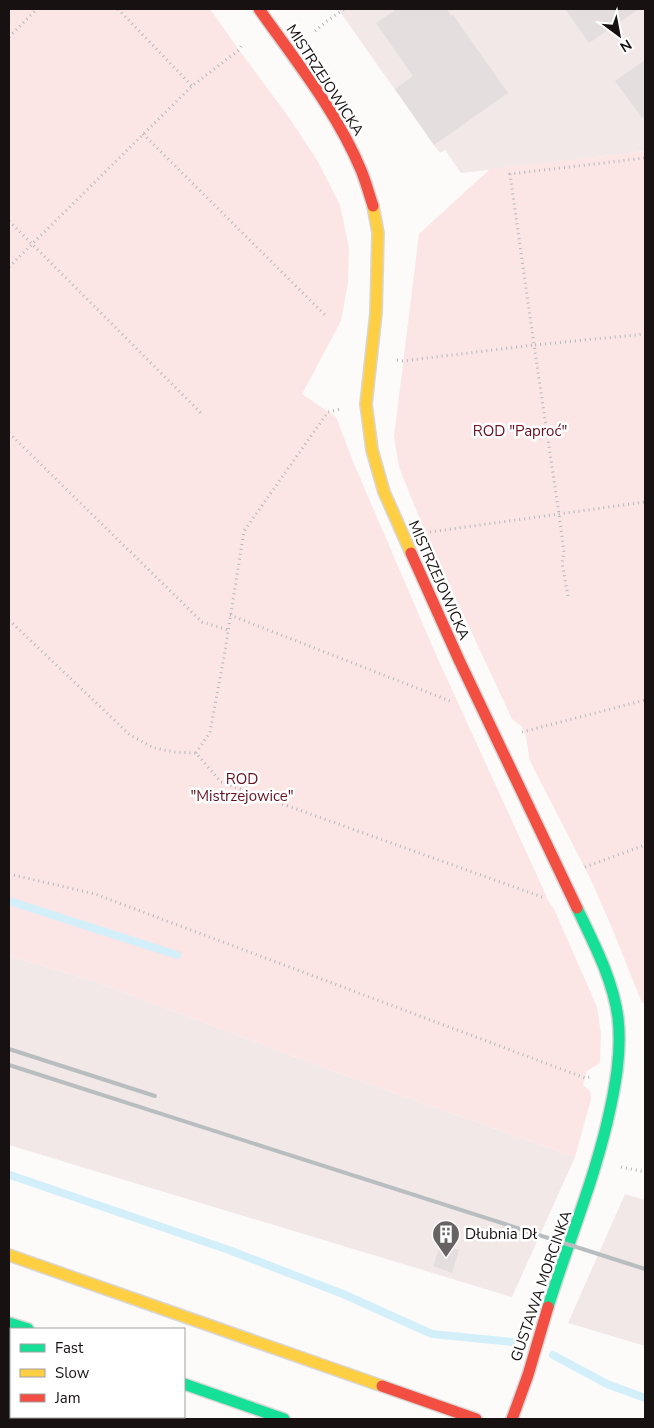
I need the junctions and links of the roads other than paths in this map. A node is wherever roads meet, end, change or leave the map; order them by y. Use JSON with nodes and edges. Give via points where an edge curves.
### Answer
{"nodes":[{"id":1,"x":259,"y":9,"type":"edge"},
{"id":2,"x":598,"y":1163,"type":"joint"},
{"id":3,"x":9,"y":1255,"type":"edge"},
{"id":4,"x":9,"y":1323,"type":"edge"},
{"id":5,"x":25,"y":1328,"type":"edge"},
{"id":6,"x":185,"y":1384,"type":"edge"},
{"id":7,"x":284,"y":1419,"type":"edge"},
{"id":8,"x":476,"y":1419,"type":"edge"},
{"id":9,"x":512,"y":1419,"type":"edge"}],
"edges":[{"from":1,"to":2,"type":"main road","name":"MISTRZEJOWICKA","via":[[318,92],[343,134],[361,170],[373,205],[378,233],[376,313],[366,404],[372,450],[384,492],[598,954],[612,991],[618,1017],[620,1051]]},
{"from":2,"to":9,"type":"main road","name":"GUSTAWA MORCINKA"},
{"from":3,"to":8,"type":"main road"},
{"from":4,"to":5,"type":"main road"},
{"from":6,"to":7,"type":"main road"}]}
